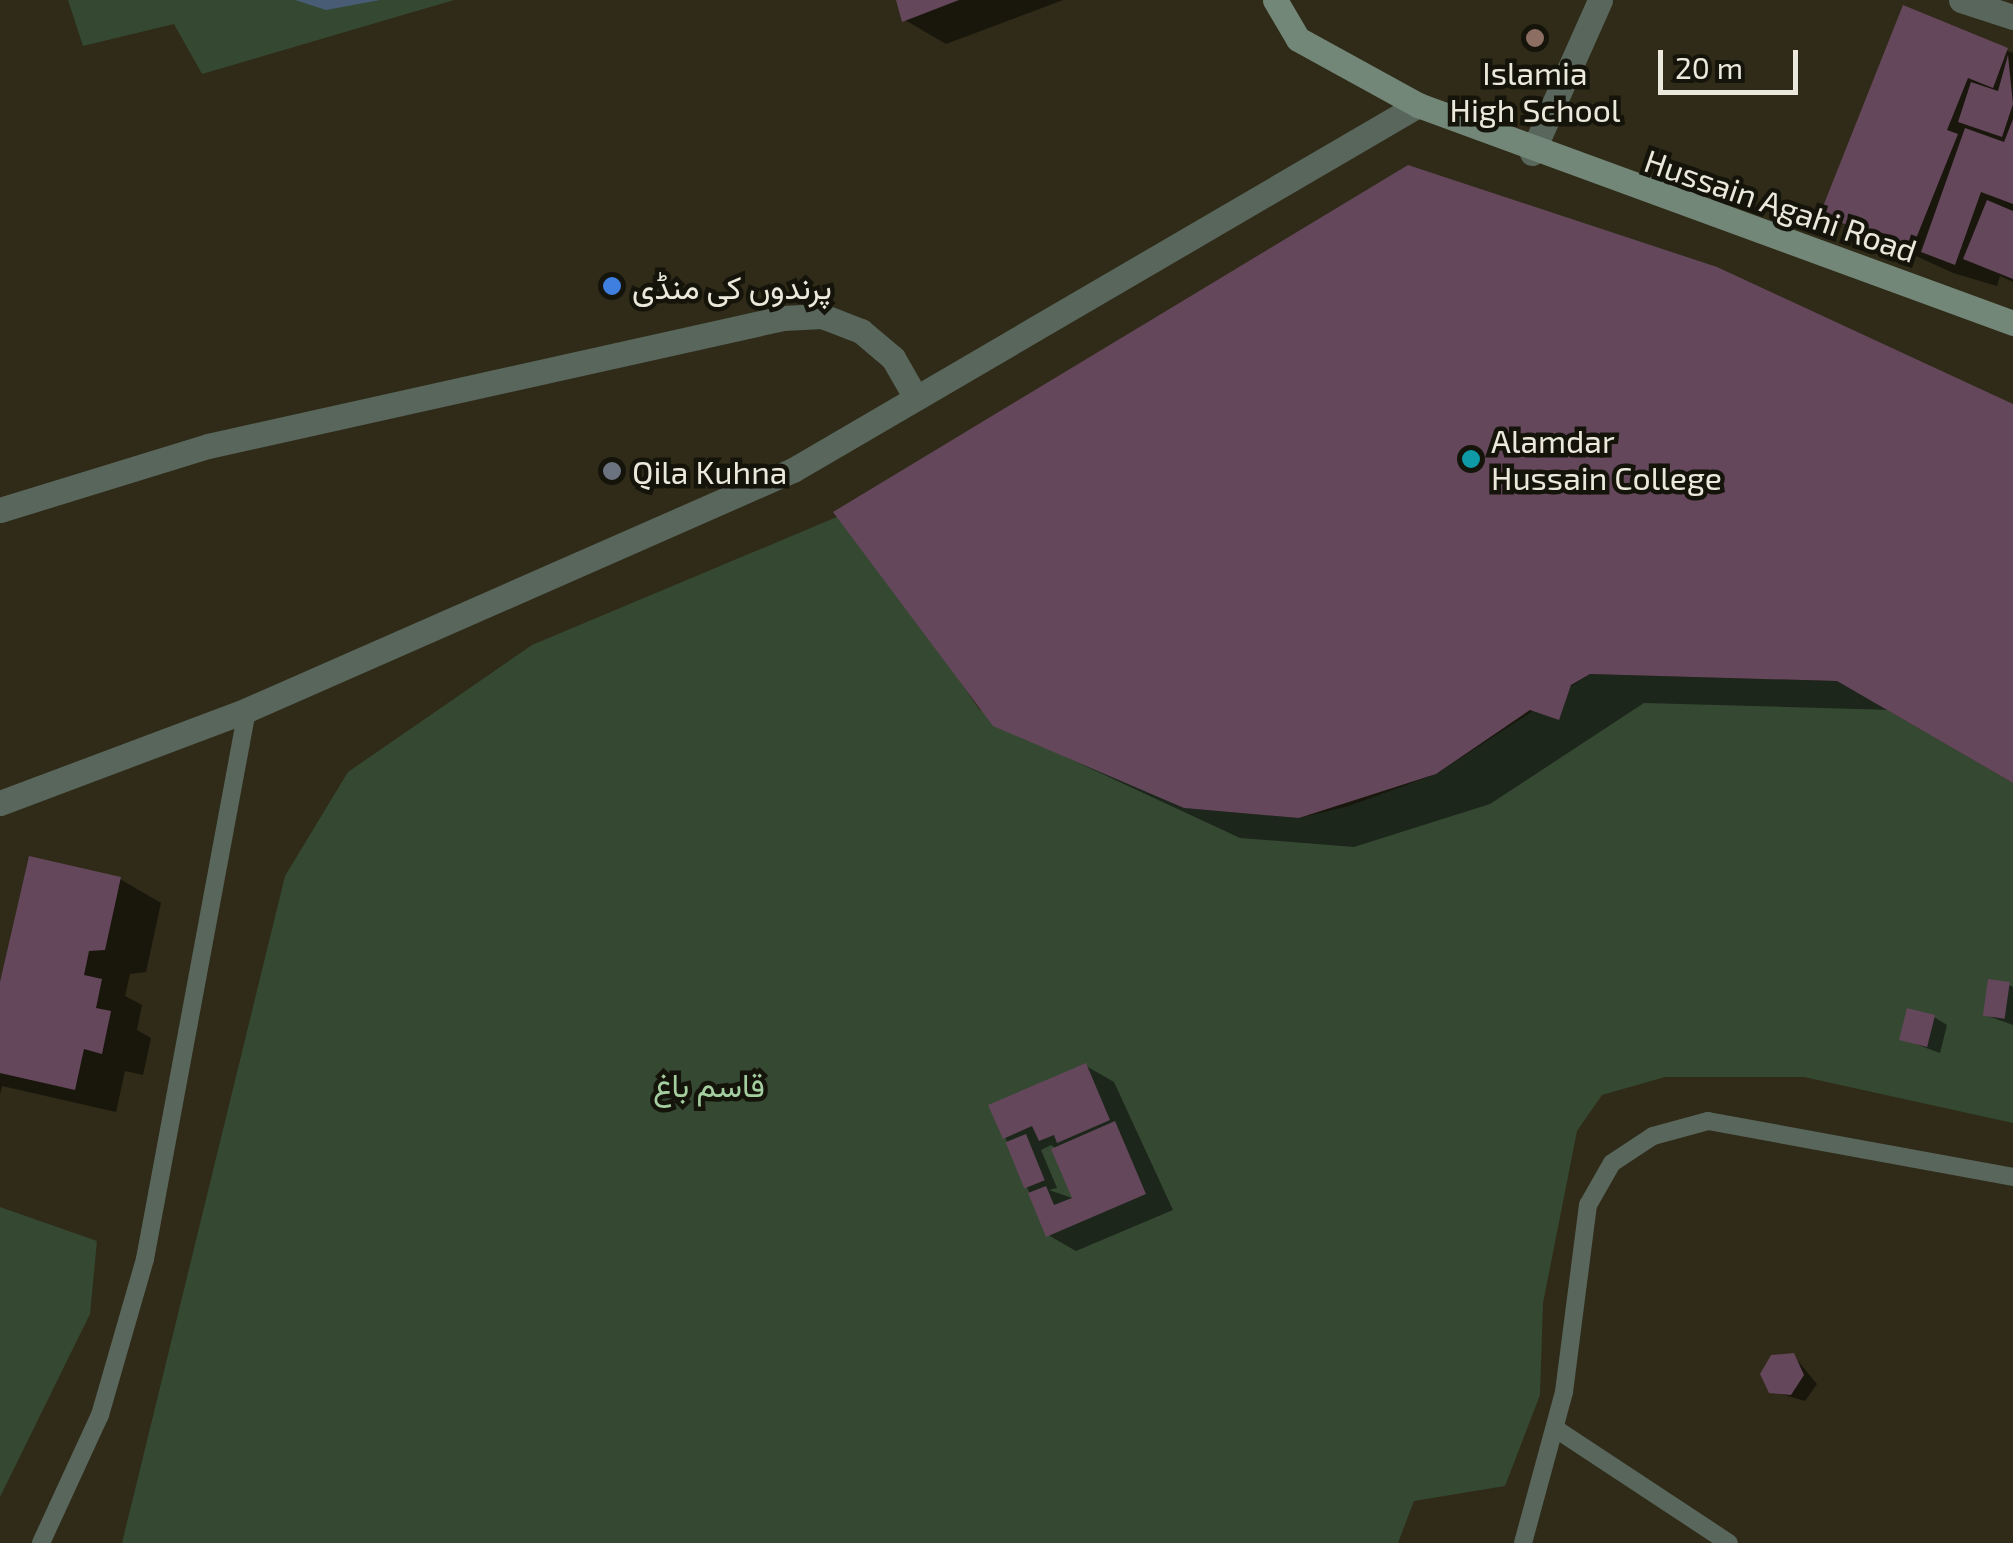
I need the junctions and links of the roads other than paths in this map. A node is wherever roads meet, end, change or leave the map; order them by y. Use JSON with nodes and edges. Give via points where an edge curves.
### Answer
{"nodes":[{"id":1,"x":1274,"y":0,"type":"edge"},
{"id":2,"x":1600,"y":0,"type":"edge"},
{"id":3,"x":1961,"y":0,"type":"edge"},
{"id":4,"x":2008,"y":10,"type":"edge"},
{"id":5,"x":1418,"y":105,"type":"junction"},
{"id":6,"x":1532,"y":154,"type":"junction"},
{"id":7,"x":2013,"y":322,"type":"edge"},
{"id":8,"x":916,"y":398,"type":"junction"},
{"id":9,"x":0,"y":510,"type":"edge"},
{"id":10,"x":247,"y":710,"type":"junction"},
{"id":11,"x":0,"y":804,"type":"edge"},
{"id":12,"x":2013,"y":1177,"type":"edge"},
{"id":13,"x":1556,"y":1429,"type":"junction"},
{"id":14,"x":42,"y":1543,"type":"edge"},
{"id":15,"x":1523,"y":1543,"type":"edge"},
{"id":16,"x":1729,"y":1543,"type":"edge"}],
"edges":[{"from":1,"to":5,"type":"main road","name":"Hussain Agahi Road","via":[[1298,39]]},
{"from":2,"to":6,"type":"street"},
{"from":3,"to":4,"type":"street"},
{"from":5,"to":6,"type":"main road","name":"Hussain Agahi Road"},
{"from":5,"to":8,"type":"street"},
{"from":6,"to":7,"type":"main road","name":"Hussain Agahi Road"},
{"from":8,"to":9,"type":"street","via":[[894,358],[861,332],[822,316],[782,318],[208,446]]},
{"from":8,"to":10,"type":"street","via":[[793,470]]},
{"from":10,"to":11,"type":"street"},
{"from":10,"to":14,"type":"lane","via":[[145,1258],[100,1415]]},
{"from":12,"to":13,"type":"lane","via":[[1708,1121],[1652,1136],[1612,1163],[1588,1205]]},
{"from":13,"to":15,"type":"lane"},
{"from":13,"to":16,"type":"lane"}]}
